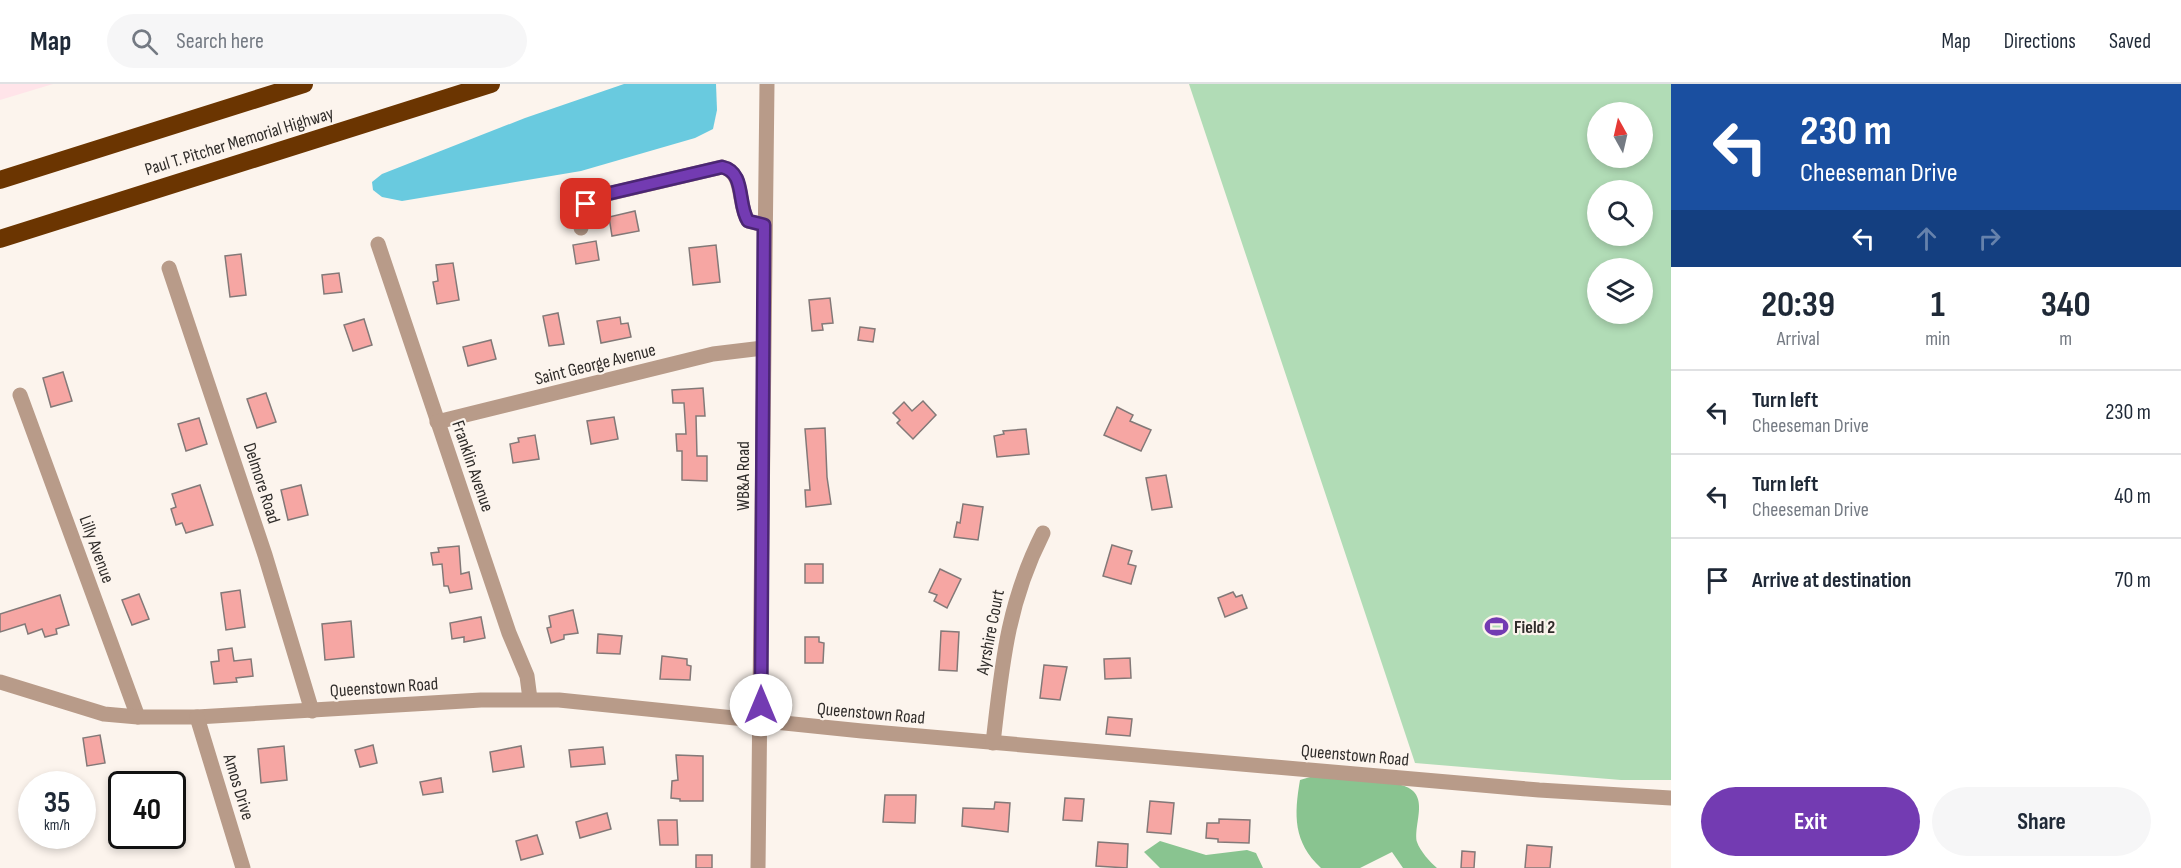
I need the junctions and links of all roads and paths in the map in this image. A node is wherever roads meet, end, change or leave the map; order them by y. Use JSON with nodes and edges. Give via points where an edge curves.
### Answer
{"nodes":[{"id":1,"x":304,"y":84,"type":"edge"},
{"id":2,"x":491,"y":84,"type":"edge"},
{"id":3,"x":767,"y":84,"type":"edge"},
{"id":4,"x":0,"y":180,"type":"edge"},
{"id":5,"x":764,"y":225,"type":"junction"},
{"id":6,"x":581,"y":228,"type":"dead end"},
{"id":7,"x":0,"y":239,"type":"edge"},
{"id":8,"x":378,"y":244,"type":"dead end"},
{"id":9,"x":169,"y":268,"type":"dead end"},
{"id":10,"x":763,"y":348,"type":"junction"},
{"id":11,"x":20,"y":395,"type":"dead end"},
{"id":12,"x":437,"y":422,"type":"junction"},
{"id":13,"x":1043,"y":533,"type":"dead end"},
{"id":14,"x":0,"y":682,"type":"edge"},
{"id":15,"x":530,"y":699,"type":"junction"},
{"id":16,"x":312,"y":711,"type":"junction"},
{"id":17,"x":138,"y":717,"type":"junction"},
{"id":18,"x":197,"y":717,"type":"junction"},
{"id":19,"x":760,"y":723,"type":"junction"},
{"id":20,"x":993,"y":743,"type":"junction"},
{"id":21,"x":1671,"y":798,"type":"edge"},
{"id":22,"x":243,"y":868,"type":"edge"},
{"id":23,"x":758,"y":868,"type":"edge"}],
"edges":[{"from":1,"to":4,"type":"highway","name":"Paul T. Pitcher Memorial Highway"},
{"from":2,"to":7,"type":"highway","name":"Paul T. Pitcher Memorial Highway"},
{"from":3,"to":5,"type":"street","name":"WB&A Road"},
{"from":5,"to":6,"type":"street","via":[[748,221],[736,175],[722,167],[598,196],[579,214]]},
{"from":5,"to":10,"type":"street","name":"WB&A Road"},
{"from":8,"to":12,"type":"street","name":"Franklin Avenue"},
{"from":9,"to":16,"type":"street","name":"Delmore Road","via":[[265,555]]},
{"from":10,"to":12,"type":"street","name":"Saint George Avenue","via":[[712,354]]},
{"from":10,"to":19,"type":"street","name":"WB&A Road"},
{"from":11,"to":17,"type":"street","name":"Lilly Avenue"},
{"from":12,"to":15,"type":"street","name":"Franklin Avenue","via":[[527,676]]},
{"from":13,"to":20,"type":"street","name":"Ayrshire Court","via":[[1020,580],[1010,617]]},
{"from":14,"to":17,"type":"street","name":"Queenstown Road","via":[[104,714]]},
{"from":15,"to":16,"type":"street","name":"Queenstown Road"},
{"from":15,"to":19,"type":"street","name":"Queenstown Road"},
{"from":16,"to":18,"type":"street","name":"Queenstown Road"},
{"from":17,"to":18,"type":"street","name":"Queenstown Road"},
{"from":18,"to":22,"type":"street","name":"Amos Drive"},
{"from":19,"to":20,"type":"street","name":"Queenstown Road"},
{"from":19,"to":23,"type":"street","name":"WB&A Road"},
{"from":20,"to":21,"type":"street","name":"Queenstown Road"}]}
